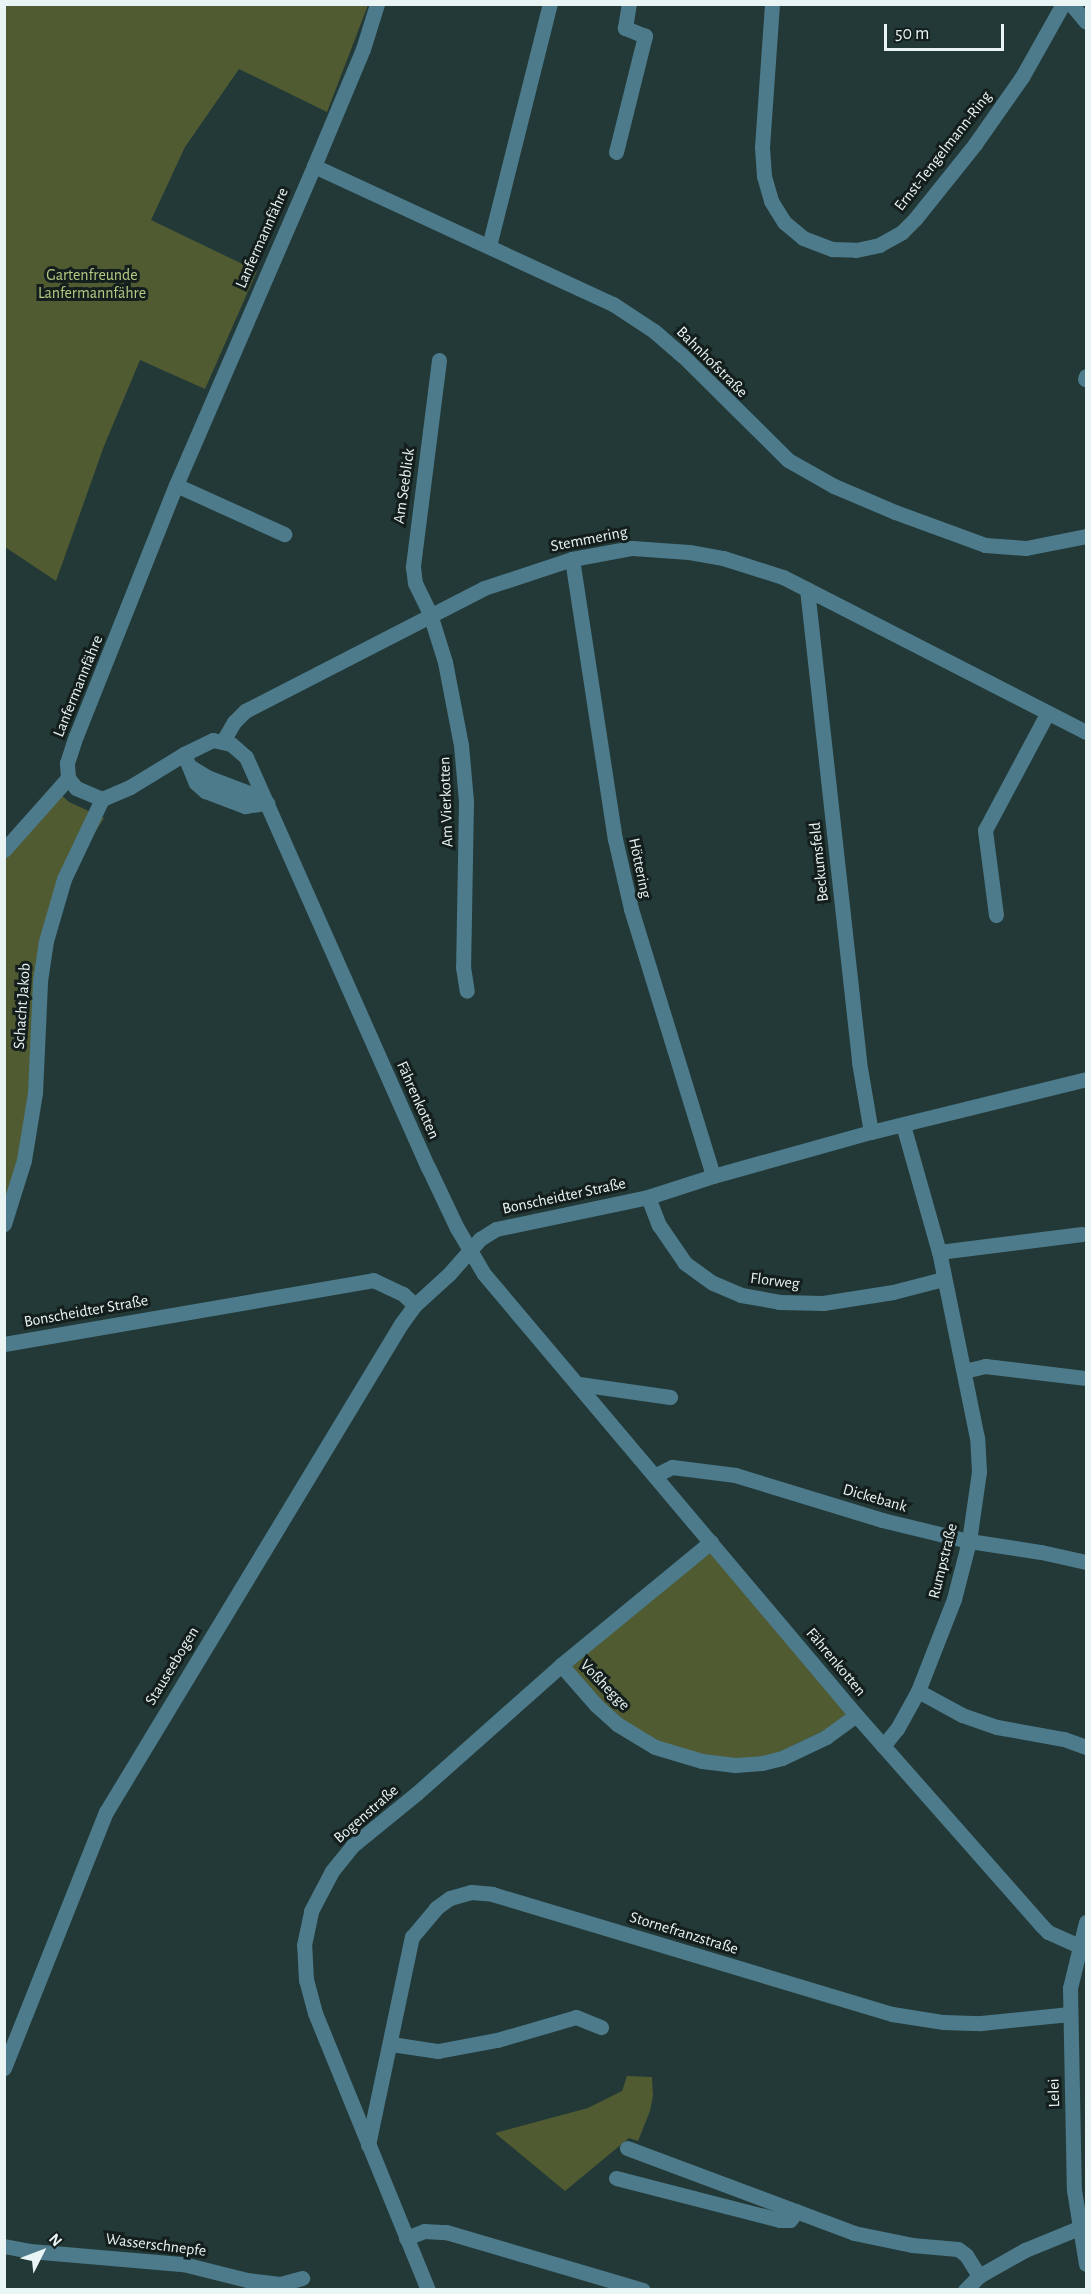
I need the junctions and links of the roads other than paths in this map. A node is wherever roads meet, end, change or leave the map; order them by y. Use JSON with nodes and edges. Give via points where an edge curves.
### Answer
{"nodes":[{"id":1,"x":377,"y":4,"type":"edge"},
{"id":2,"x":550,"y":4,"type":"edge"},
{"id":3,"x":629,"y":4,"type":"edge"},
{"id":4,"x":772,"y":4,"type":"edge"},
{"id":5,"x":1063,"y":4,"type":"edge"},
{"id":6,"x":1071,"y":4,"type":"edge"},
{"id":7,"x":1086,"y":22,"type":"edge"},
{"id":8,"x":616,"y":152,"type":"dead end"},
{"id":9,"x":314,"y":166,"type":"junction"},
{"id":10,"x":489,"y":246,"type":"junction"},
{"id":11,"x":439,"y":360,"type":"dead end"},
{"id":12,"x":176,"y":485,"type":"junction"},
{"id":13,"x":284,"y":534,"type":"dead end"},
{"id":14,"x":1086,"y":536,"type":"edge"},
{"id":15,"x":572,"y":559,"type":"junction"},
{"id":16,"x":807,"y":588,"type":"junction"},
{"id":17,"x":430,"y":614,"type":"junction"},
{"id":18,"x":1047,"y":714,"type":"junction"},
{"id":19,"x":1086,"y":732,"type":"edge"},
{"id":20,"x":223,"y":741,"type":"junction"},
{"id":21,"x":186,"y":760,"type":"junction"},
{"id":22,"x":68,"y":778,"type":"junction"},
{"id":23,"x":102,"y":799,"type":"junction"},
{"id":24,"x":267,"y":803,"type":"junction"},
{"id":25,"x":4,"y":850,"type":"edge"},
{"id":26,"x":996,"y":915,"type":"dead end"},
{"id":27,"x":467,"y":992,"type":"dead end"},
{"id":28,"x":1086,"y":1079,"type":"edge"},
{"id":29,"x":903,"y":1125,"type":"junction"},
{"id":30,"x":871,"y":1132,"type":"junction"},
{"id":31,"x":713,"y":1176,"type":"junction"},
{"id":32,"x":648,"y":1197,"type":"junction"},
{"id":33,"x":4,"y":1224,"type":"edge"},
{"id":34,"x":1082,"y":1234,"type":"dead end"},
{"id":35,"x":939,"y":1252,"type":"junction"},
{"id":36,"x":470,"y":1253,"type":"junction"},
{"id":37,"x":943,"y":1279,"type":"junction"},
{"id":38,"x":415,"y":1305,"type":"junction"},
{"id":39,"x":4,"y":1344,"type":"edge"},
{"id":40,"x":964,"y":1371,"type":"junction"},
{"id":41,"x":1086,"y":1378,"type":"edge"},
{"id":42,"x":579,"y":1384,"type":"junction"},
{"id":43,"x":670,"y":1397,"type":"dead end"},
{"id":44,"x":656,"y":1475,"type":"junction"},
{"id":45,"x":969,"y":1540,"type":"junction"},
{"id":46,"x":711,"y":1542,"type":"junction"},
{"id":47,"x":1086,"y":1562,"type":"edge"},
{"id":48,"x":561,"y":1665,"type":"junction"},
{"id":49,"x":918,"y":1691,"type":"junction"},
{"id":50,"x":856,"y":1714,"type":"junction"},
{"id":51,"x":883,"y":1746,"type":"junction"},
{"id":52,"x":1086,"y":1747,"type":"edge"},
{"id":53,"x":1086,"y":1922,"type":"edge"},
{"id":54,"x":1079,"y":1946,"type":"junction"},
{"id":55,"x":1070,"y":2014,"type":"junction"},
{"id":56,"x":602,"y":2027,"type":"dead end"},
{"id":57,"x":391,"y":2044,"type":"junction"},
{"id":58,"x":4,"y":2068,"type":"edge"},
{"id":59,"x":368,"y":2145,"type":"junction"},
{"id":60,"x":627,"y":2148,"type":"dead end"},
{"id":61,"x":616,"y":2178,"type":"dead end"},
{"id":62,"x":797,"y":2211,"type":"junction"},
{"id":63,"x":1083,"y":2226,"type":"edge"},
{"id":64,"x":406,"y":2238,"type":"junction"},
{"id":65,"x":4,"y":2246,"type":"edge"},
{"id":66,"x":1086,"y":2264,"type":"edge"},
{"id":67,"x":979,"y":2276,"type":"junction"},
{"id":68,"x":303,"y":2278,"type":"dead end"},
{"id":69,"x":428,"y":2289,"type":"edge"},
{"id":70,"x":643,"y":2289,"type":"edge"},
{"id":71,"x":965,"y":2289,"type":"edge"}],
"edges":[{"from":1,"to":9,"type":"street","name":"Lanfermannfähre","via":[[363,49]]},
{"from":2,"to":10,"type":"street"},
{"from":3,"to":8,"type":"street","via":[[625,28],[645,36]]},
{"from":4,"to":5,"type":"street","name":"Ernst-Tengelmann-Ring","via":[[762,147],[771,201],[784,222],[803,238],[832,249],[856,250],[879,245],[915,219],[1022,77]]},
{"from":6,"to":7,"type":"street"},
{"from":9,"to":10,"type":"street","name":"Bahnhofstraße"},
{"from":9,"to":12,"type":"street","name":"Lanfermannfähre"},
{"from":10,"to":14,"type":"street","name":"Bahnhofstraße","via":[[613,304],[654,331],[773,448],[834,486],[985,545],[1026,548]]},
{"from":11,"to":17,"type":"street","name":"Am Seeblick","via":[[413,567],[415,583]]},
{"from":12,"to":13,"type":"street"},
{"from":12,"to":22,"type":"street","name":"Lanfermannfähre","via":[[76,736],[67,763]]},
{"from":15,"to":16,"type":"street","name":"Stemmering","via":[[632,548],[689,552],[723,558]]},
{"from":15,"to":17,"type":"street","name":"Stemmering","via":[[483,588]]},
{"from":15,"to":31,"type":"street","name":"Höttering","via":[[615,839],[631,909]]},
{"from":16,"to":18,"type":"street","name":"Stemmering"},
{"from":16,"to":30,"type":"street","name":"Beckumsfeld","via":[[859,1062]]},
{"from":17,"to":20,"type":"street","name":"Stemmering","via":[[245,711]]},
{"from":17,"to":27,"type":"street","name":"Am Vierkotten","via":[[445,662],[461,745],[466,801],[463,967]]},
{"from":18,"to":19,"type":"street","name":"Stemmering"},
{"from":18,"to":26,"type":"street","via":[[985,830]]},
{"from":20,"to":21,"type":"street","via":[[213,740]]},
{"from":20,"to":24,"type":"street","name":"Fährenkotten","via":[[246,757]]},
{"from":21,"to":23,"type":"street"},
{"from":21,"to":24,"type":"street","via":[[196,783],[205,791],[245,807]]},
{"from":22,"to":23,"type":"street","via":[[76,788]]},
{"from":22,"to":25,"type":"street"},
{"from":23,"to":33,"type":"street","name":"Schacht Jakob","via":[[64,879],[46,941],[34,1093],[24,1160]]},
{"from":24,"to":36,"type":"street","name":"Fährenkotten"},
{"from":28,"to":29,"type":"street","name":"Bonscheidter Straße"},
{"from":29,"to":30,"type":"street","name":"Bonscheidter Straße"},
{"from":29,"to":35,"type":"street","name":"Rumpstraße"},
{"from":30,"to":31,"type":"street","name":"Bonscheidter Straße"},
{"from":31,"to":32,"type":"street","name":"Bonscheidter Straße"},
{"from":32,"to":36,"type":"street","name":"Bonscheidter Straße","via":[[496,1229],[480,1239]]},
{"from":32,"to":37,"type":"street","name":"Florweg","via":[[659,1225],[685,1263],[713,1283],[741,1295],[779,1302],[823,1303]]},
{"from":34,"to":35,"type":"street"},
{"from":35,"to":37,"type":"street","name":"Rumpstraße"},
{"from":36,"to":38,"type":"street","name":"Bonscheidter Straße"},
{"from":36,"to":42,"type":"street","name":"Fährenkotten","via":[[507,1304]]},
{"from":37,"to":40,"type":"street","name":"Rumpstraße"},
{"from":38,"to":39,"type":"street","name":"Bonscheidter Straße","via":[[403,1294],[373,1280]]},
{"from":38,"to":58,"type":"street","name":"Stauseebogen","via":[[106,1812]]},
{"from":40,"to":41,"type":"street","via":[[985,1366]]},
{"from":40,"to":45,"type":"street","name":"Rumpstraße","via":[[977,1438],[978,1472]]},
{"from":42,"to":43,"type":"street"},
{"from":42,"to":44,"type":"street","name":"Fährenkotten"},
{"from":44,"to":45,"type":"street","name":"Dickebank","via":[[672,1467],[735,1475],[882,1520]]},
{"from":44,"to":46,"type":"street","name":"Fährenkotten"},
{"from":45,"to":47,"type":"street","name":"Dickebank"},
{"from":45,"to":49,"type":"street","name":"Rumpstraße","via":[[954,1599]]},
{"from":46,"to":48,"type":"street","name":"Bogenstraße"},
{"from":46,"to":50,"type":"street","name":"Fährenkotten"},
{"from":48,"to":50,"type":"street","name":"Voßhegge","via":[[616,1724],[655,1747],[702,1761],[735,1765],[782,1758],[826,1737]]},
{"from":48,"to":59,"type":"street","name":"Bogenstraße","via":[[352,1846],[332,1871],[311,1911],[304,1945],[306,1980],[315,2013]]},
{"from":49,"to":51,"type":"street","name":"Rumpstraße"},
{"from":49,"to":52,"type":"street","via":[[962,1715],[997,1727]]},
{"from":50,"to":51,"type":"street","name":"Fährenkotten"},
{"from":51,"to":54,"type":"street","name":"Fährenkotten","via":[[1048,1932]]},
{"from":53,"to":54,"type":"street","name":"Lelei"},
{"from":54,"to":55,"type":"street","name":"Lelei","via":[[1070,1988]]},
{"from":55,"to":57,"type":"street","name":"Stornefranzstraße","via":[[981,2023],[892,2014],[492,1894],[471,1892],[450,1898],[436,1908],[412,1937]]},
{"from":55,"to":63,"type":"street","name":"Lelei","via":[[1074,2190]]},
{"from":56,"to":57,"type":"street","via":[[576,2017],[497,2040],[438,2050]]},
{"from":57,"to":59,"type":"street","name":"Stornefranzstraße"},
{"from":59,"to":64,"type":"street","name":"Bogenstraße"},
{"from":60,"to":62,"type":"street"},
{"from":61,"to":62,"type":"street","via":[[780,2220],[790,2220]]},
{"from":62,"to":67,"type":"street","via":[[854,2233],[912,2245],[958,2248]]},
{"from":63,"to":66,"type":"street","name":"Lelei"},
{"from":63,"to":67,"type":"street","via":[[1025,2250]]},
{"from":64,"to":69,"type":"street","name":"Bogenstraße"},
{"from":64,"to":70,"type":"street","via":[[424,2231],[446,2232]]},
{"from":65,"to":68,"type":"street","name":"Wasserschnepfe","via":[[183,2264],[280,2284]]},
{"from":67,"to":71,"type":"street"}]}
